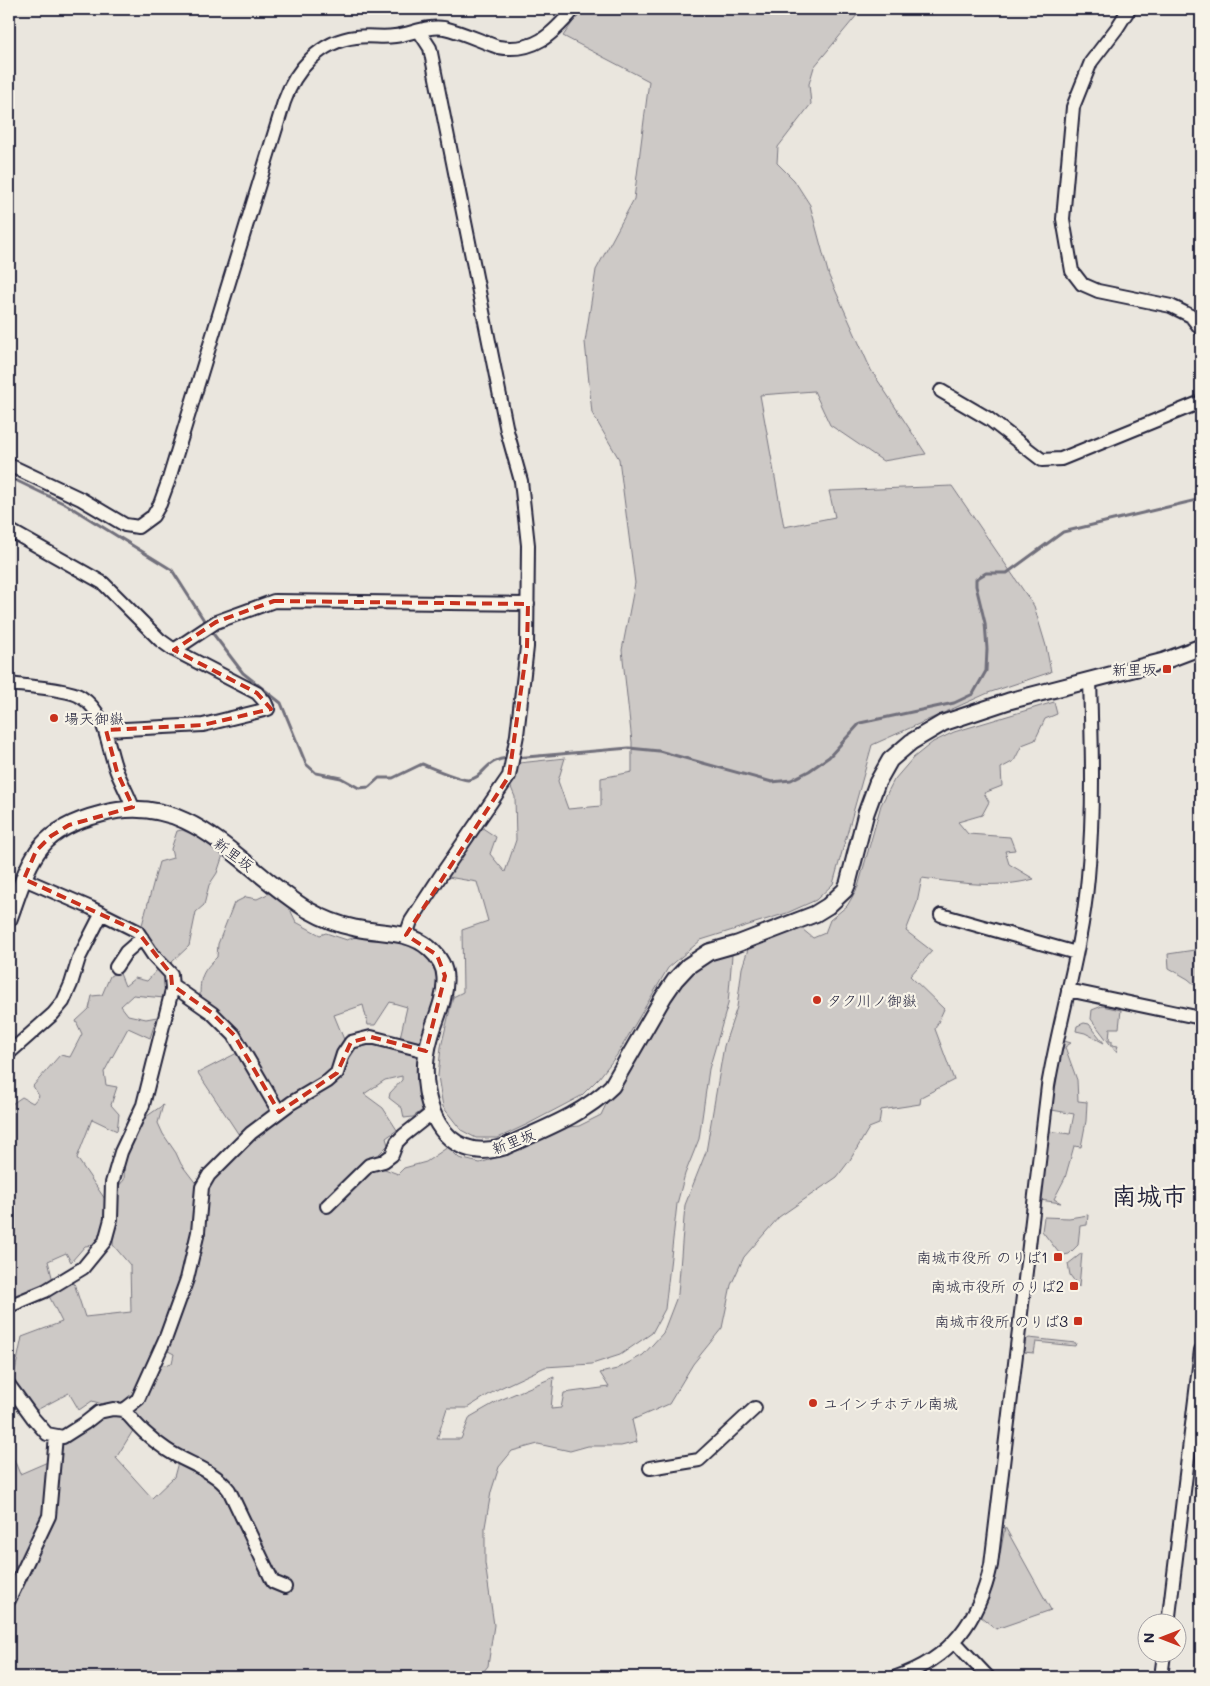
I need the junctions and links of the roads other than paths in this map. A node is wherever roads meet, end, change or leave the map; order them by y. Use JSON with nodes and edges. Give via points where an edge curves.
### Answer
{"nodes":[{"id":1,"x":574,"y":9,"type":"edge"},
{"id":2,"x":1129,"y":9,"type":"edge"},
{"id":3,"x":420,"y":31,"type":"junction"},
{"id":4,"x":1201,"y":329,"type":"edge"},
{"id":5,"x":942,"y":391,"type":"dead end"},
{"id":6,"x":1201,"y":402,"type":"edge"},
{"id":7,"x":9,"y":464,"type":"edge"},
{"id":8,"x":9,"y":530,"type":"edge"},
{"id":9,"x":528,"y":604,"type":"junction"},
{"id":10,"x":1201,"y":647,"type":"edge"},
{"id":11,"x":174,"y":650,"type":"junction"},
{"id":12,"x":1090,"y":680,"type":"junction"},
{"id":13,"x":9,"y":684,"type":"edge"},
{"id":14,"x":106,"y":730,"type":"junction"},
{"id":15,"x":133,"y":808,"type":"junction"},
{"id":16,"x":24,"y":879,"type":"junction"},
{"id":17,"x":102,"y":913,"type":"junction"},
{"id":18,"x":941,"y":915,"type":"dead end"},
{"id":19,"x":9,"y":918,"type":"edge"},
{"id":20,"x":406,"y":935,"type":"junction"},
{"id":21,"x":142,"y":938,"type":"junction"},
{"id":22,"x":1076,"y":953,"type":"junction"},
{"id":23,"x":116,"y":968,"type":"dead end"},
{"id":24,"x":172,"y":985,"type":"junction"},
{"id":25,"x":1068,"y":990,"type":"junction"},
{"id":26,"x":1201,"y":1018,"type":"edge"},
{"id":27,"x":426,"y":1051,"type":"junction"},
{"id":28,"x":9,"y":1053,"type":"edge"},
{"id":29,"x":279,"y":1112,"type":"junction"},
{"id":30,"x":433,"y":1112,"type":"junction"},
{"id":31,"x":327,"y":1206,"type":"dead end"},
{"id":32,"x":9,"y":1306,"type":"edge"},
{"id":33,"x":1201,"y":1350,"type":"edge"},
{"id":34,"x":9,"y":1385,"type":"edge"},
{"id":35,"x":755,"y":1408,"type":"dead end"},
{"id":36,"x":124,"y":1410,"type":"junction"},
{"id":37,"x":56,"y":1436,"type":"junction"},
{"id":38,"x":650,"y":1468,"type":"dead end"},
{"id":39,"x":285,"y":1587,"type":"dead end"},
{"id":40,"x":9,"y":1600,"type":"edge"},
{"id":41,"x":1169,"y":1614,"type":"edge"},
{"id":42,"x":955,"y":1642,"type":"junction"},
{"id":43,"x":1163,"y":1664,"type":"edge"},
{"id":44,"x":896,"y":1677,"type":"edge"},
{"id":45,"x":988,"y":1677,"type":"edge"},
{"id":46,"x":1161,"y":1677,"type":"edge"}],
"edges":[{"from":1,"to":3,"type":"street","via":[[550,34],[534,44],[516,48],[498,47],[444,28]]},
{"from":2,"to":4,"type":"street","via":[[1091,62],[1073,108],[1063,218],[1072,271],[1082,284],[1098,291],[1171,306],[1191,316]]},
{"from":3,"to":7,"type":"street","via":[[340,41],[308,60],[292,82],[176,457],[154,516],[138,527],[125,525],[82,499]]},
{"from":3,"to":9,"type":"street","via":[[430,48],[507,431],[521,481],[528,544]]},
{"from":5,"to":6,"type":"street","via":[[989,419],[1042,460],[1062,459]]},
{"from":8,"to":11,"type":"street","via":[[103,583]]},
{"from":9,"to":11,"type":"street","via":[[274,600],[214,623]]},
{"from":9,"to":20,"type":"street","via":[[527,648],[509,776],[411,921]]},
{"from":10,"to":12,"type":"main road","name":"新里坂","via":[[1164,661]]},
{"from":11,"to":14,"type":"street","via":[[257,693],[268,709],[203,725]]},
{"from":12,"to":22,"type":"street","via":[[1090,839],[1088,878]]},
{"from":12,"to":30,"type":"main road","name":"新里坂","via":[[943,723],[900,750],[884,769],[874,789],[845,890],[815,914],[710,952],[688,966],[664,996],[612,1086],[597,1100],[504,1147],[482,1152],[456,1142],[440,1127]]},
{"from":13,"to":14,"type":"street","via":[[80,696],[97,713]]},
{"from":14,"to":15,"type":"street","via":[[117,772]]},
{"from":15,"to":16,"type":"main road","name":"新里坂","via":[[92,816],[51,836],[36,851]]},
{"from":15,"to":20,"type":"main road","name":"新里坂","via":[[164,812],[190,824],[320,916],[355,928]]},
{"from":16,"to":17,"type":"street"},
{"from":16,"to":19,"type":"main road","name":"新里坂"},
{"from":17,"to":21,"type":"street","via":[[137,931]]},
{"from":17,"to":28,"type":"street","via":[[79,958],[63,1002]]},
{"from":18,"to":22,"type":"street"},
{"from":20,"to":27,"type":"main road","name":"新里坂","via":[[417,939],[437,955],[446,976]]},
{"from":21,"to":23,"type":"street","via":[[126,952]]},
{"from":21,"to":24,"type":"street","via":[[171,974]]},
{"from":22,"to":25,"type":"street"},
{"from":24,"to":29,"type":"street","via":[[212,1013],[234,1035]]},
{"from":24,"to":32,"type":"street","via":[[143,1105],[121,1152],[112,1184],[111,1219],[105,1241],[83,1268],[45,1291]]},
{"from":25,"to":26,"type":"street"},
{"from":25,"to":42,"type":"street","via":[[1048,1086],[991,1565],[981,1601]]},
{"from":27,"to":29,"type":"street","via":[[371,1037],[351,1042],[337,1073]]},
{"from":27,"to":30,"type":"main road","name":"新里坂","via":[[425,1079]]},
{"from":29,"to":36,"type":"street","via":[[252,1133],[209,1175],[202,1187],[198,1232],[187,1279],[138,1399]]},
{"from":30,"to":31,"type":"street","via":[[400,1138],[392,1154],[370,1166]]},
{"from":33,"to":41,"type":"street"},
{"from":34,"to":37,"type":"street","via":[[47,1434]]},
{"from":35,"to":38,"type":"street","via":[[699,1460]]},
{"from":36,"to":37,"type":"street","via":[[99,1412],[63,1437]]},
{"from":36,"to":39,"type":"street","via":[[142,1431],[168,1451],[221,1479],[273,1582]]},
{"from":37,"to":40,"type":"street","via":[[49,1516]]},
{"from":42,"to":44,"type":"street","via":[[928,1662]]},
{"from":42,"to":45,"type":"street"},
{"from":43,"to":46,"type":"street"}]}
